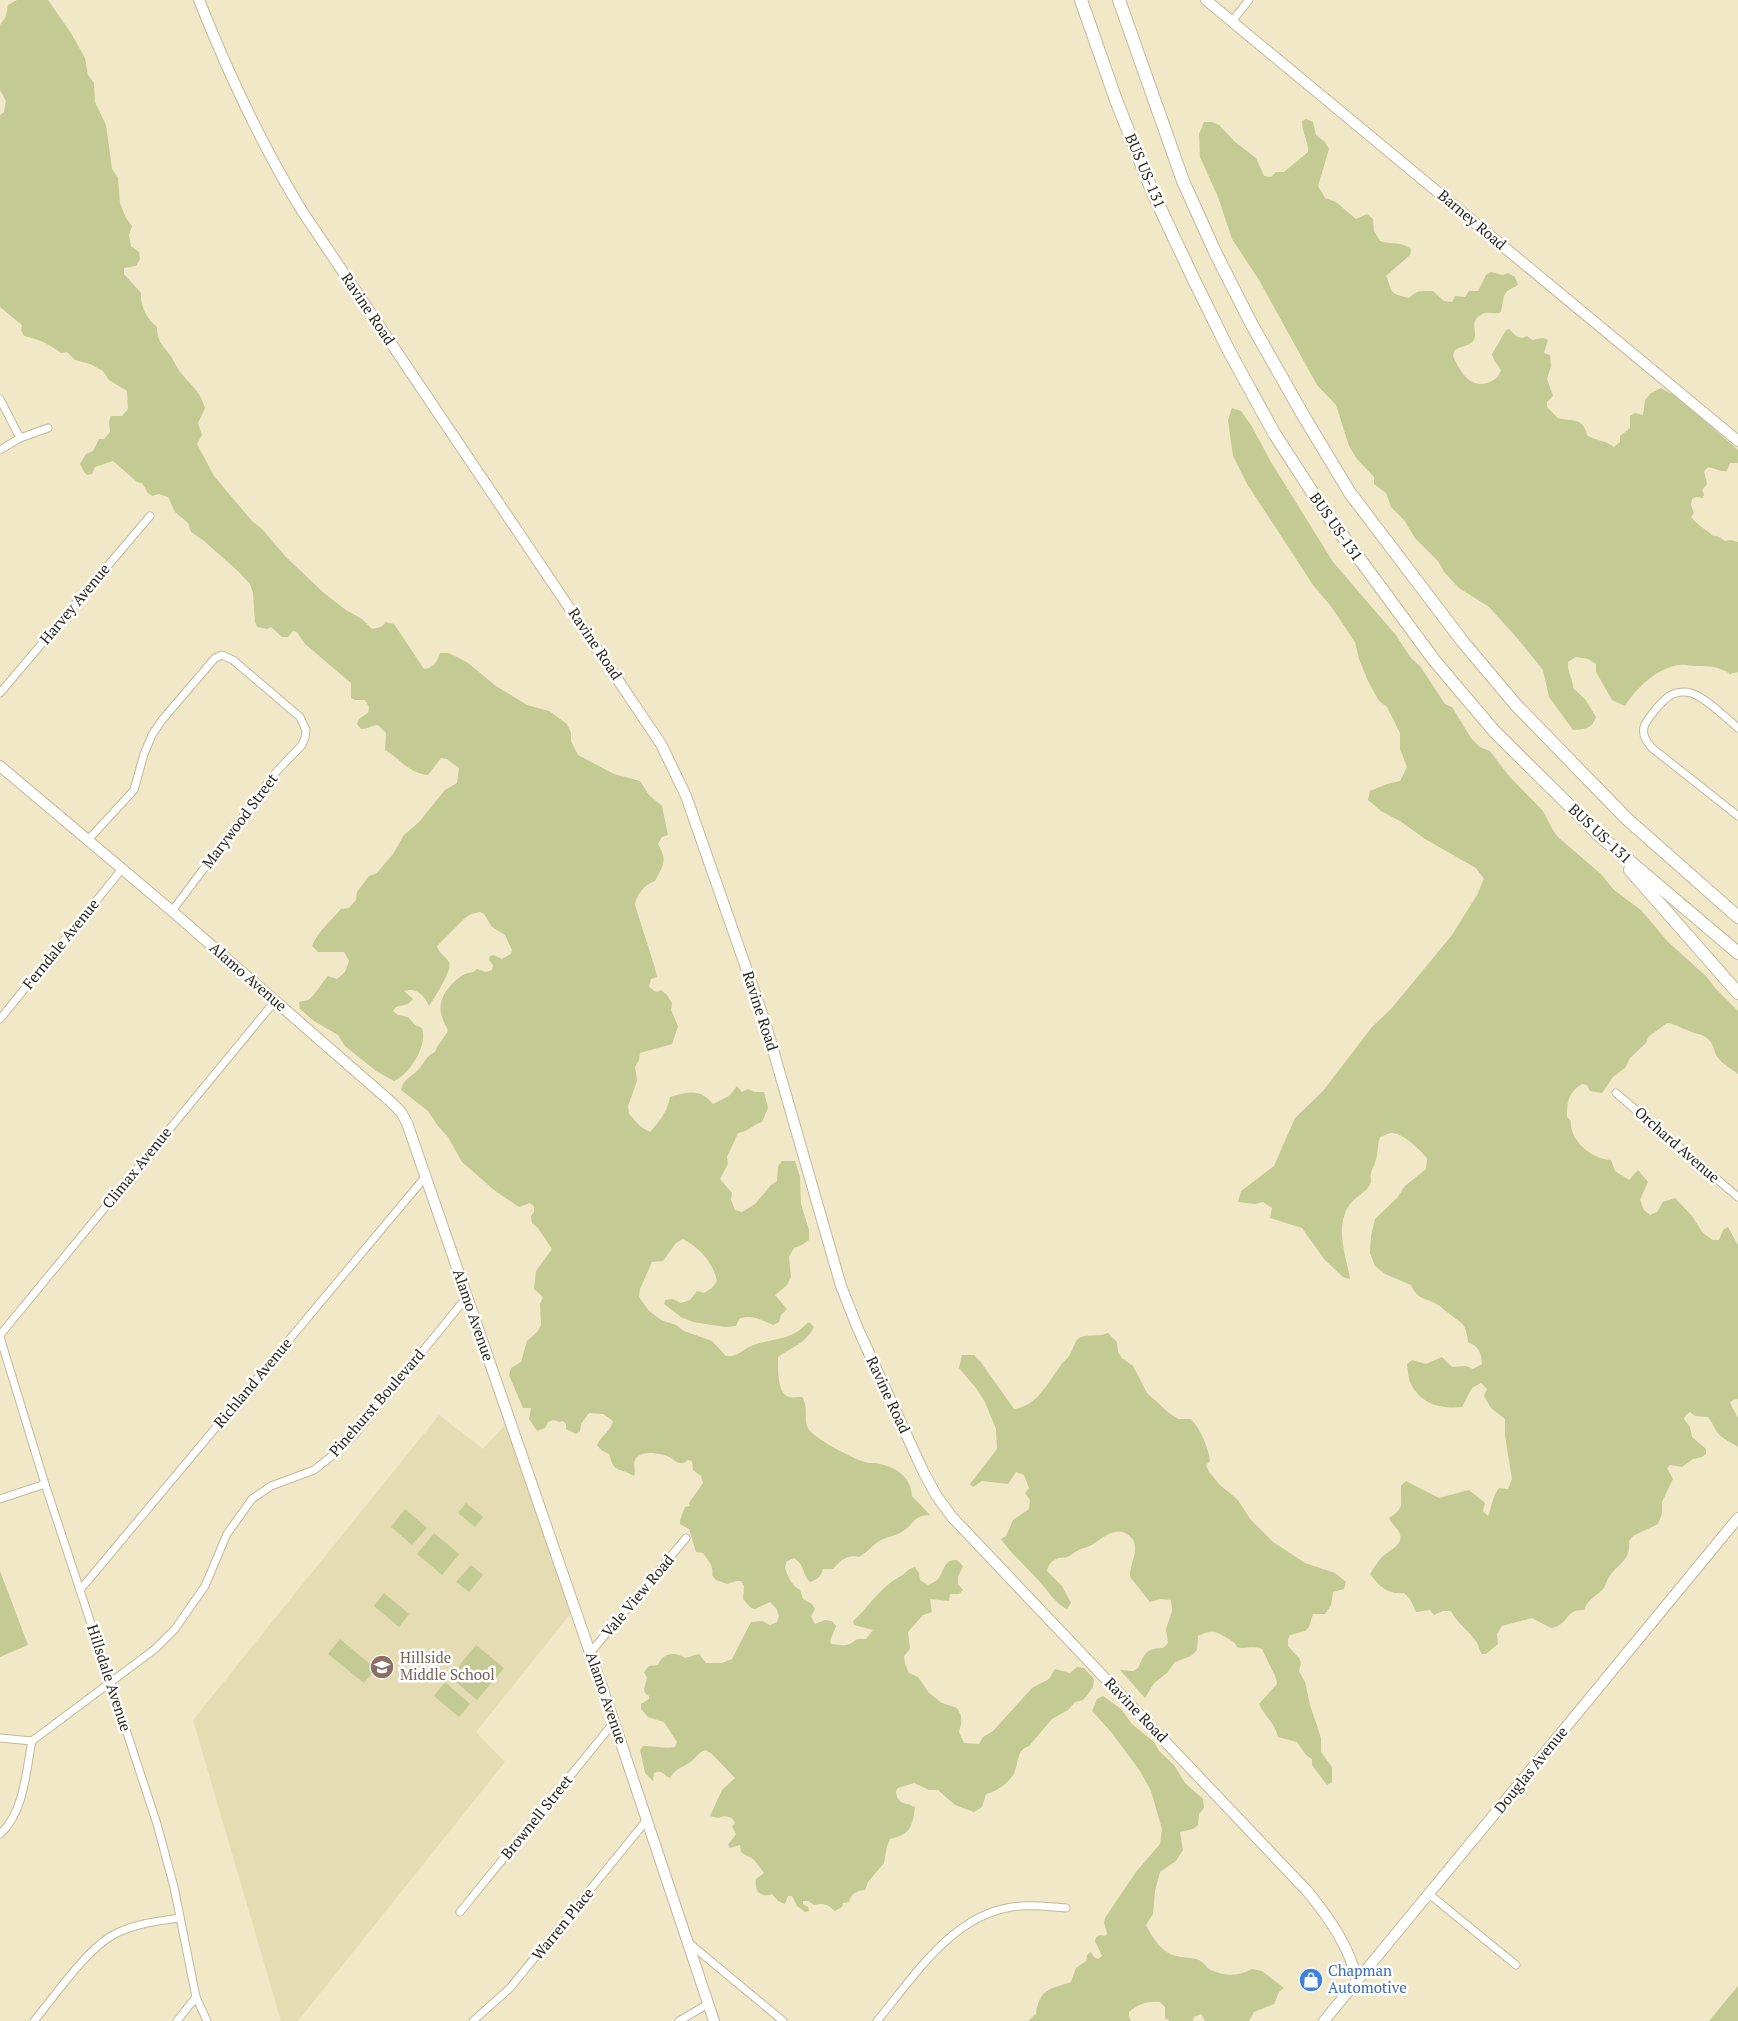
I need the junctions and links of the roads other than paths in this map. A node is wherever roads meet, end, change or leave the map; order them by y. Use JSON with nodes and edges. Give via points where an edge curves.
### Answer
{"nodes":[{"id":1,"x":199,"y":0,"type":"edge"},
{"id":2,"x":1081,"y":0,"type":"edge"},
{"id":3,"x":1119,"y":0,"type":"edge"},
{"id":4,"x":1206,"y":0,"type":"edge"},
{"id":5,"x":1249,"y":0,"type":"edge"},
{"id":6,"x":1232,"y":21,"type":"junction"},
{"id":7,"x":0,"y":399,"type":"edge"},
{"id":8,"x":48,"y":428,"type":"dead end"},
{"id":9,"x":20,"y":438,"type":"junction"},
{"id":10,"x":1738,"y":441,"type":"edge"},
{"id":11,"x":0,"y":450,"type":"edge"},
{"id":12,"x":150,"y":516,"type":"dead end"},
{"id":13,"x":0,"y":693,"type":"edge"},
{"id":14,"x":1738,"y":728,"type":"edge"},
{"id":15,"x":0,"y":766,"type":"edge"},
{"id":16,"x":1738,"y":816,"type":"edge"},
{"id":17,"x":1600,"y":836,"type":"junction"},
{"id":18,"x":88,"y":840,"type":"junction"},
{"id":19,"x":122,"y":870,"type":"junction"},
{"id":20,"x":172,"y":911,"type":"junction"},
{"id":21,"x":1738,"y":917,"type":"edge"},
{"id":22,"x":1738,"y":953,"type":"edge"},
{"id":23,"x":1738,"y":993,"type":"edge"},
{"id":24,"x":275,"y":1001,"type":"junction"},
{"id":25,"x":0,"y":1019,"type":"edge"},
{"id":26,"x":1616,"y":1092,"type":"dead end"},
{"id":27,"x":426,"y":1176,"type":"junction"},
{"id":28,"x":1738,"y":1197,"type":"edge"},
{"id":29,"x":466,"y":1298,"type":"junction"},
{"id":30,"x":0,"y":1336,"type":"edge"},
{"id":31,"x":46,"y":1484,"type":"junction"},
{"id":32,"x":0,"y":1499,"type":"edge"},
{"id":33,"x":1738,"y":1518,"type":"edge"},
{"id":34,"x":686,"y":1538,"type":"dead end"},
{"id":35,"x":80,"y":1590,"type":"junction"},
{"id":36,"x":590,"y":1653,"type":"junction"},
{"id":37,"x":110,"y":1682,"type":"junction"},
{"id":38,"x":614,"y":1722,"type":"junction"},
{"id":39,"x":0,"y":1738,"type":"edge"},
{"id":40,"x":32,"y":1741,"type":"junction"},
{"id":41,"x":646,"y":1821,"type":"junction"},
{"id":42,"x":0,"y":1834,"type":"edge"},
{"id":43,"x":1430,"y":1894,"type":"junction"},
{"id":44,"x":1066,"y":1908,"type":"dead end"},
{"id":45,"x":460,"y":1912,"type":"dead end"},
{"id":46,"x":180,"y":1918,"type":"junction"},
{"id":47,"x":688,"y":1943,"type":"junction"},
{"id":48,"x":1516,"y":1966,"type":"dead end"},
{"id":49,"x":1357,"y":1981,"type":"junction"},
{"id":50,"x":196,"y":1997,"type":"junction"},
{"id":51,"x":708,"y":2004,"type":"junction"},
{"id":52,"x":34,"y":2021,"type":"edge"},
{"id":53,"x":177,"y":2021,"type":"edge"},
{"id":54,"x":207,"y":2021,"type":"edge"},
{"id":55,"x":472,"y":2021,"type":"edge"},
{"id":56,"x":679,"y":2021,"type":"edge"},
{"id":57,"x":714,"y":2021,"type":"edge"},
{"id":58,"x":783,"y":2021,"type":"edge"},
{"id":59,"x":878,"y":2021,"type":"edge"},
{"id":60,"x":1324,"y":2021,"type":"edge"}],
"edges":[{"from":1,"to":49,"type":"street","name":"Ravine Road","via":[[244,106],[302,211],[661,744],[686,796],[764,1022],[841,1286],[858,1329],[942,1505],[1308,1892],[1338,1934],[1353,1964]]},
{"from":2,"to":17,"type":"highway","name":"BUS US-131","via":[[1153,193],[1229,351],[1274,433],[1325,512],[1434,660],[1494,731]]},
{"from":3,"to":21,"type":"highway","name":"BUS US-131","via":[[1183,181],[1215,252],[1303,415],[1350,493],[1458,635],[1516,705],[1627,819]]},
{"from":4,"to":6,"type":"street","name":"Barney Road"},
{"from":5,"to":6,"type":"street"},
{"from":6,"to":10,"type":"street","name":"Barney Road"},
{"from":7,"to":9,"type":"street"},
{"from":8,"to":9,"type":"street"},
{"from":9,"to":11,"type":"street"},
{"from":12,"to":13,"type":"street","name":"Harvey Avenue"},
{"from":14,"to":16,"type":"street","via":[[1696,695],[1680,692],[1668,696],[1644,726],[1644,734],[1652,748]]},
{"from":15,"to":18,"type":"street","name":"Alamo Avenue"},
{"from":17,"to":22,"type":"highway","name":"BUS US-131"},
{"from":17,"to":23,"type":"highway"},
{"from":18,"to":19,"type":"street","name":"Alamo Avenue"},
{"from":18,"to":20,"type":"street","name":"Marywood Street","via":[[134,790],[144,754],[162,720],[213,660],[226,656],[233,660],[300,717],[306,730],[305,738]]},
{"from":19,"to":20,"type":"street","name":"Alamo Avenue"},
{"from":19,"to":25,"type":"street","name":"Ferndale Avenue"},
{"from":20,"to":24,"type":"street","name":"Alamo Avenue"},
{"from":24,"to":27,"type":"street","name":"Alamo Avenue","via":[[401,1112]]},
{"from":24,"to":30,"type":"street","name":"Climax Avenue"},
{"from":26,"to":28,"type":"street","name":"Orchard Avenue"},
{"from":27,"to":29,"type":"street","name":"Alamo Avenue"},
{"from":27,"to":35,"type":"street","name":"Richland Avenue"},
{"from":29,"to":36,"type":"street","name":"Alamo Avenue"},
{"from":29,"to":37,"type":"street","name":"Pinehurst Boulevard","via":[[338,1451],[314,1470],[271,1486],[252,1499],[232,1525],[205,1586],[187,1614],[155,1649]]},
{"from":30,"to":31,"type":"street","name":"Hillsdale Avenue"},
{"from":31,"to":32,"type":"street"},
{"from":31,"to":35,"type":"street","name":"Hillsdale Avenue"},
{"from":33,"to":43,"type":"street","name":"Douglas Avenue"},
{"from":34,"to":36,"type":"street","name":"Vale View Road"},
{"from":35,"to":37,"type":"street","name":"Hillsdale Avenue"},
{"from":36,"to":38,"type":"street","name":"Alamo Avenue"},
{"from":37,"to":40,"type":"street","name":"Pinehurst Boulevard"},
{"from":37,"to":46,"type":"street","name":"Hillsdale Avenue","via":[[159,1832]]},
{"from":38,"to":41,"type":"street","name":"Alamo Avenue"},
{"from":38,"to":45,"type":"street","name":"Brownell Street"},
{"from":39,"to":40,"type":"street"},
{"from":40,"to":42,"type":"street","via":[[19,1803]]},
{"from":41,"to":47,"type":"street","name":"Alamo Avenue"},
{"from":41,"to":55,"type":"street","name":"Warren Place","via":[[510,1988]]},
{"from":43,"to":48,"type":"street"},
{"from":43,"to":49,"type":"street","name":"Douglas Avenue"},
{"from":44,"to":59,"type":"street","via":[[1012,1907],[966,1924],[942,1944]]},
{"from":46,"to":50,"type":"street","name":"Hillsdale Avenue"},
{"from":46,"to":52,"type":"street","via":[[135,1926],[112,1935],[87,1957]]},
{"from":47,"to":51,"type":"street","name":"Alamo Avenue"},
{"from":47,"to":58,"type":"street"},
{"from":49,"to":60,"type":"street","name":"Douglas Avenue"},
{"from":50,"to":53,"type":"street"},
{"from":50,"to":54,"type":"street","name":"Hillsdale Avenue"},
{"from":51,"to":56,"type":"street"},
{"from":51,"to":57,"type":"street","name":"Alamo Avenue"}]}
